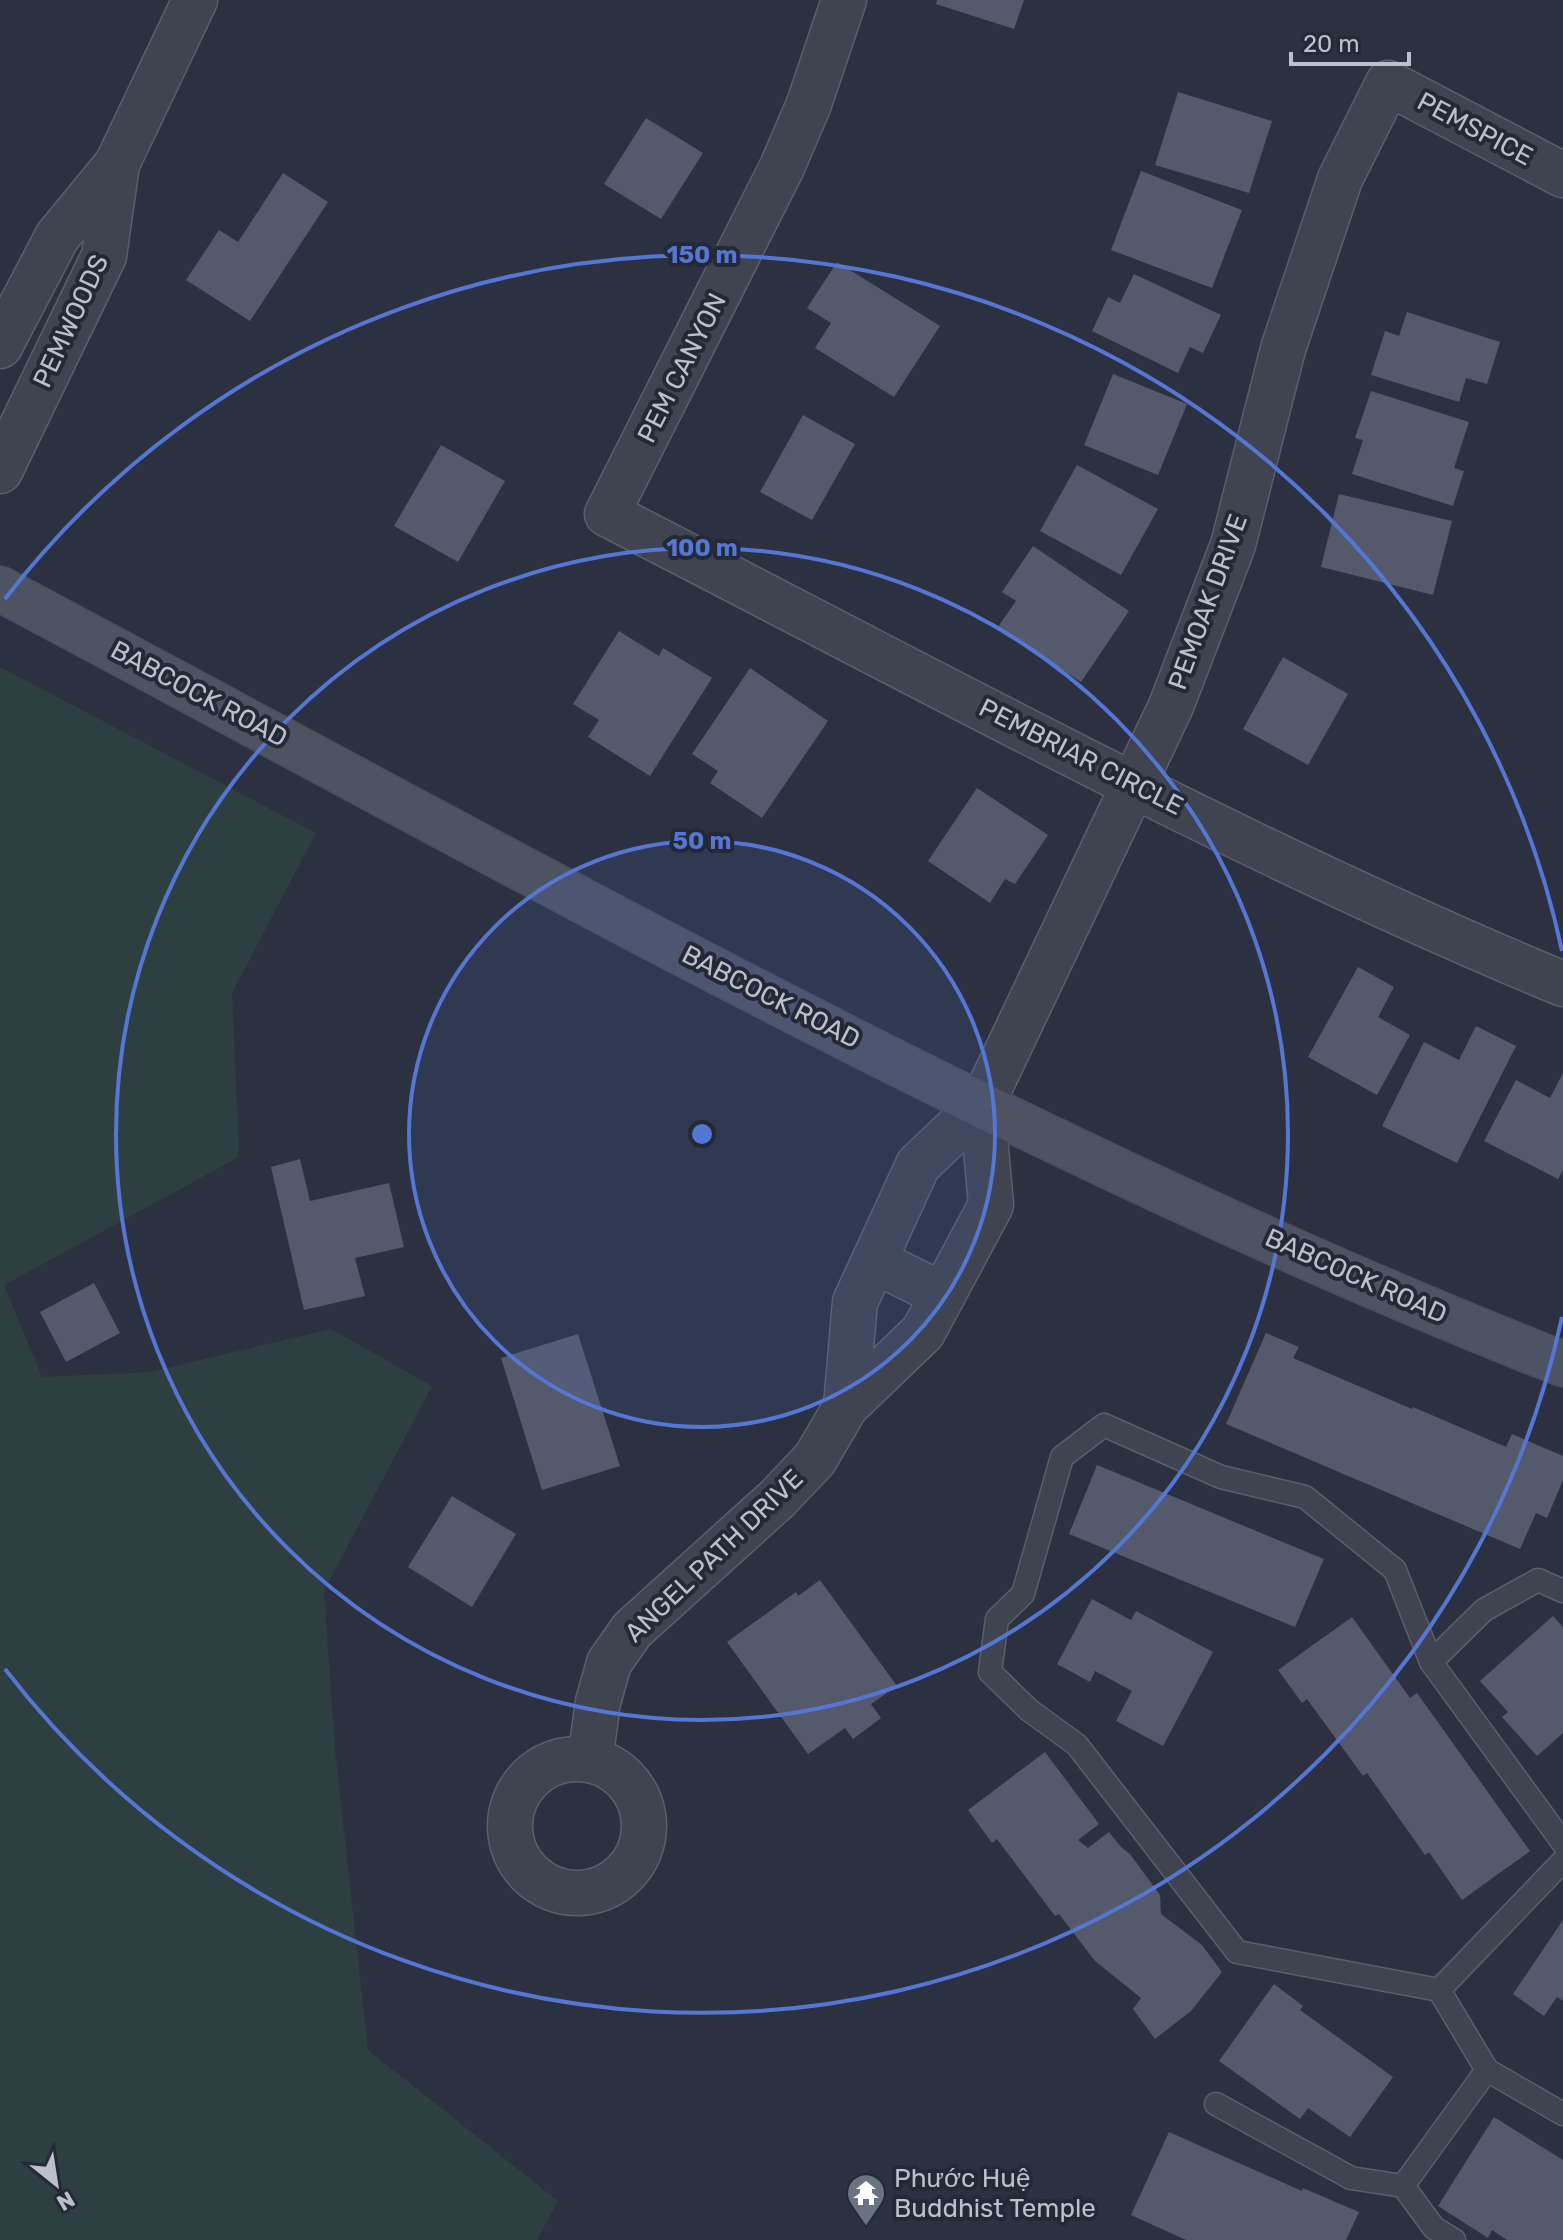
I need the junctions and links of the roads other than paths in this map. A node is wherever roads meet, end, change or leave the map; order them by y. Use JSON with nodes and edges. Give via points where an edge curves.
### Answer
{"nodes":[{"id":1,"x":195,"y":0,"type":"edge"},
{"id":2,"x":844,"y":0,"type":"edge"},
{"id":3,"x":1388,"y":83,"type":"joint"},
{"id":4,"x":117,"y":164,"type":"junction"},
{"id":5,"x":1563,"y":175,"type":"edge"},
{"id":6,"x":0,"y":346,"type":"edge"},
{"id":7,"x":0,"y":471,"type":"edge"},
{"id":8,"x":607,"y":514,"type":"joint"},
{"id":9,"x":0,"y":589,"type":"edge"},
{"id":10,"x":1135,"y":785,"type":"junction"},
{"id":11,"x":1563,"y":984,"type":"edge"},
{"id":12,"x":982,"y":1104,"type":"junction"},
{"id":13,"x":874,"y":1261,"type":"junction"},
{"id":14,"x":943,"y":1295,"type":"junction"},
{"id":15,"x":1563,"y":1364,"type":"edge"},
{"id":16,"x":846,"y":1406,"type":"junction"},
{"id":17,"x":1563,"y":1591,"type":"edge"},
{"id":18,"x":1431,"y":1662,"type":"junction"},
{"id":19,"x":590,"y":1760,"type":"dead end"},
{"id":20,"x":1563,"y":1843,"type":"edge"},
{"id":21,"x":1563,"y":1861,"type":"edge"},
{"id":22,"x":1439,"y":1990,"type":"junction"},
{"id":23,"x":1487,"y":2070,"type":"junction"},
{"id":24,"x":1216,"y":2104,"type":"dead end"},
{"id":25,"x":1563,"y":2114,"type":"edge"},
{"id":26,"x":1403,"y":2186,"type":"junction"},
{"id":27,"x":1454,"y":2240,"type":"edge"}],
"edges":[{"from":1,"to":4,"type":"street","name":"PEMWOODS"},
{"from":2,"to":8,"type":"street","name":"PEM CANYON","via":[[782,167]]},
{"from":3,"to":5,"type":"street","name":"PEMSPICE"},
{"from":3,"to":10,"type":"street","name":"PEMOAK DRIVE","via":[[1340,179],[1283,349],[1233,545]]},
{"from":4,"to":6,"type":"street","name":"PEMWOODS","via":[[57,237]]},
{"from":4,"to":7,"type":"street","name":"PEMWOODS","via":[[104,256]]},
{"from":8,"to":10,"type":"street","name":"PEMBRIAR CIRCLE"},
{"from":9,"to":12,"type":"main road","name":"BABCOCK ROAD","via":[[749,987]]},
{"from":10,"to":11,"type":"street","name":"PEMBRIAR CIRCLE"},
{"from":10,"to":12,"type":"street","name":"PEMOAK DRIVE"},
{"from":12,"to":13,"type":"street","name":"ANGEL PATH DRIVE","via":[[918,1165]]},
{"from":12,"to":14,"type":"street","name":"ANGEL PATH DRIVE","via":[[991,1205]]},
{"from":12,"to":15,"type":"main road","name":"BABCOCK ROAD","via":[[1290,1248]]},
{"from":13,"to":14,"type":"street"},
{"from":13,"to":16,"type":"street","name":"ANGEL PATH DRIVE","via":[[855,1302]]},
{"from":14,"to":16,"type":"street","name":"ANGEL PATH DRIVE","via":[[923,1332]]},
{"from":16,"to":19,"type":"street","name":"ANGEL PATH DRIVE","via":[[815,1459],[777,1499],[632,1630],[609,1663]]},
{"from":17,"to":18,"type":"lane","via":[[1538,1580],[1484,1610]]},
{"from":18,"to":20,"type":"lane"},
{"from":18,"to":22,"type":"lane","via":[[1395,1570],[1305,1497],[1221,1477],[1104,1425],[1062,1457],[1023,1594],[997,1619],[990,1672],[1029,1710],[1077,1745],[1237,1952]]},
{"from":21,"to":22,"type":"lane"},
{"from":22,"to":23,"type":"lane"},
{"from":23,"to":25,"type":"lane"},
{"from":23,"to":26,"type":"lane"},
{"from":24,"to":26,"type":"lane","via":[[1351,2178]]},
{"from":26,"to":27,"type":"lane","via":[[1434,2228]]}]}
